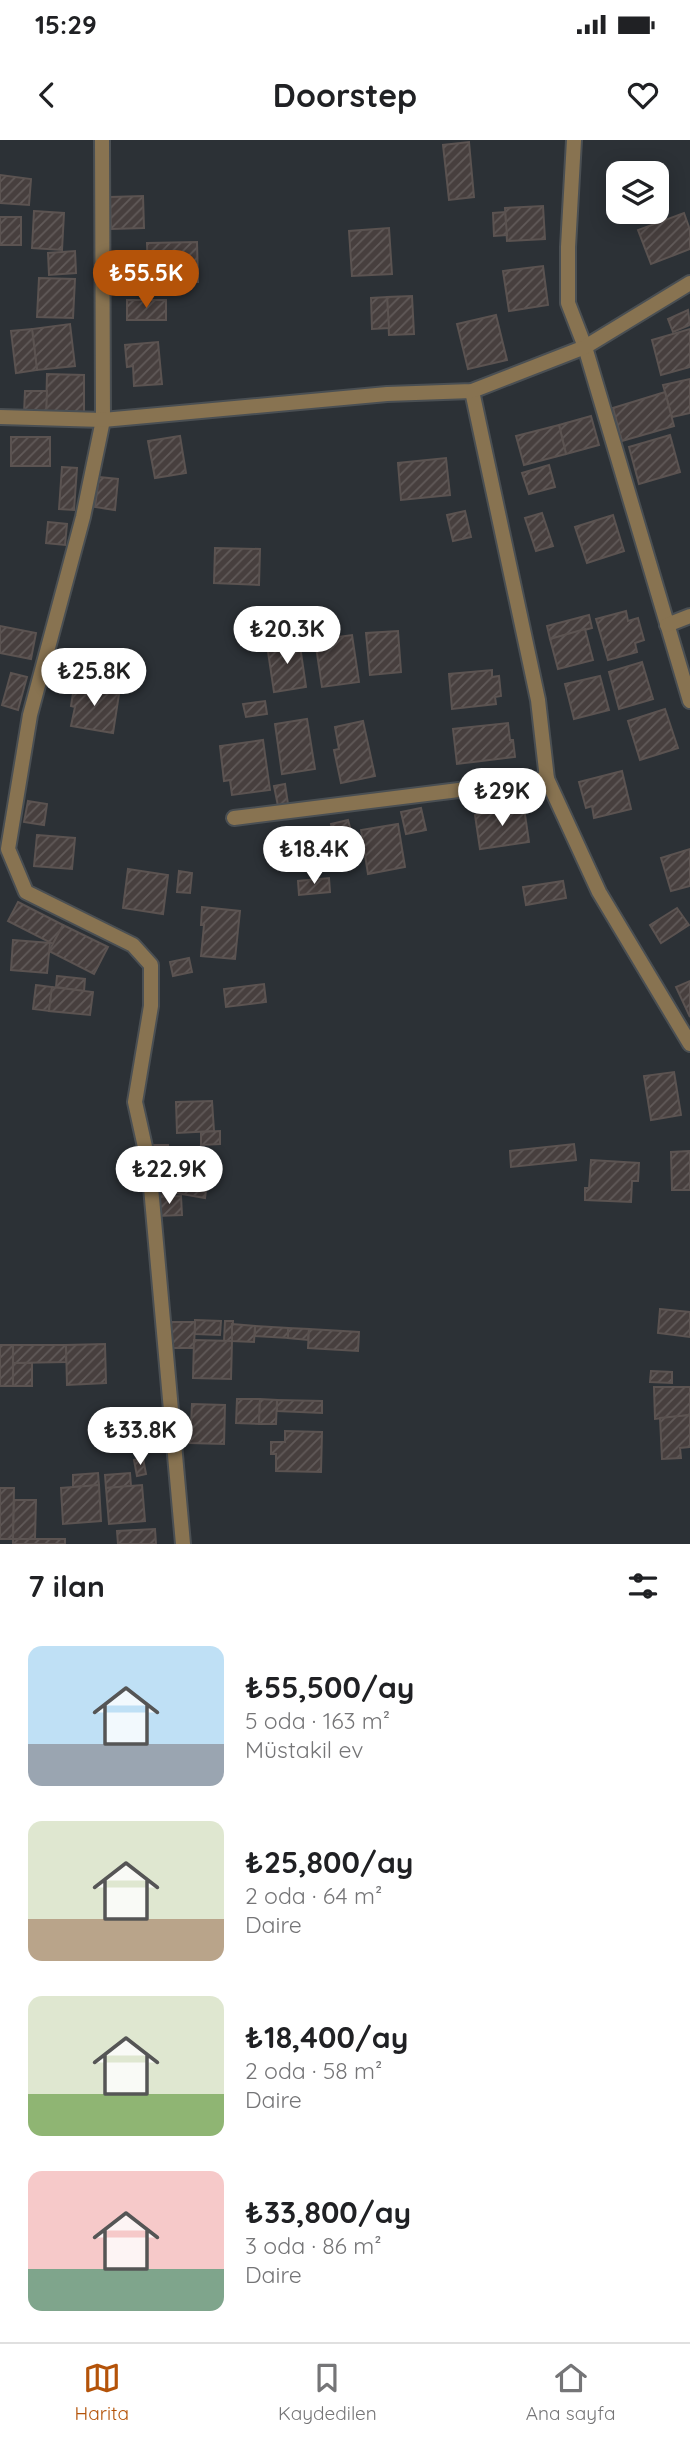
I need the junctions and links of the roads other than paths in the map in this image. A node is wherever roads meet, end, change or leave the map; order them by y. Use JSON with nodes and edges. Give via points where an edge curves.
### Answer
{"nodes":[{"id":1,"x":102,"y":140,"type":"edge"},
{"id":2,"x":574,"y":140,"type":"edge"},
{"id":3,"x":690,"y":283,"type":"edge"},
{"id":4,"x":585,"y":347,"type":"junction"},
{"id":5,"x":472,"y":391,"type":"junction"},
{"id":6,"x":0,"y":417,"type":"edge"},
{"id":7,"x":103,"y":420,"type":"junction"},
{"id":8,"x":690,"y":616,"type":"edge"},
{"id":9,"x":667,"y":625,"type":"junction"},
{"id":10,"x":690,"y":701,"type":"edge"},
{"id":11,"x":547,"y":779,"type":"junction"},
{"id":12,"x":234,"y":818,"type":"dead end"},
{"id":13,"x":690,"y":1044,"type":"edge"},
{"id":14,"x":183,"y":1544,"type":"edge"}],
"edges":[{"from":1,"to":7,"type":"street"},
{"from":2,"to":4,"type":"street","via":[[568,303]]},
{"from":3,"to":4,"type":"street"},
{"from":4,"to":5,"type":"street"},
{"from":4,"to":9,"type":"street"},
{"from":5,"to":7,"type":"street","via":[[387,394]]},
{"from":5,"to":11,"type":"street","via":[[538,700]]},
{"from":6,"to":7,"type":"street"},
{"from":7,"to":14,"type":"street","via":[[83,517],[30,715],[8,849],[26,892],[133,945],[151,965],[151,1006],[135,1102],[149,1165]]},
{"from":8,"to":9,"type":"street"},
{"from":9,"to":10,"type":"street"},
{"from":11,"to":12,"type":"street"},
{"from":11,"to":13,"type":"street","via":[[599,892]]}]}
